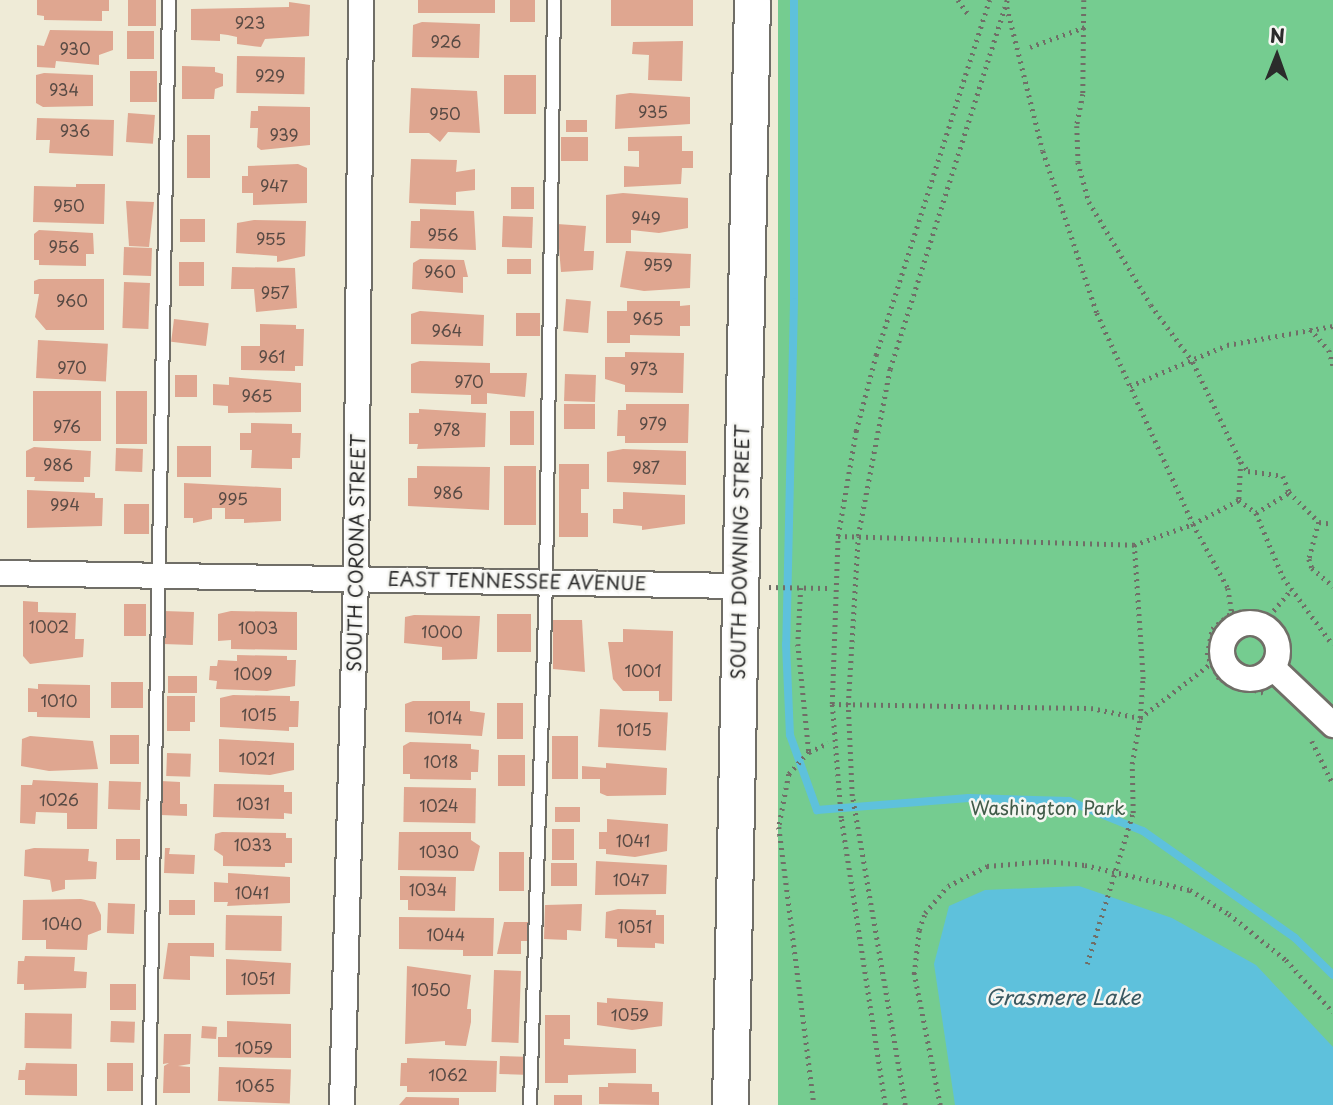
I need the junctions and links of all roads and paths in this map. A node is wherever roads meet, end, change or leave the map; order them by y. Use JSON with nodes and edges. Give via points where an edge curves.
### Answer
{"nodes":[{"id":1,"x":169,"y":0,"type":"edge"},
{"id":2,"x":361,"y":0,"type":"edge"},
{"id":3,"x":554,"y":0,"type":"edge"},
{"id":4,"x":752,"y":0,"type":"edge"},
{"id":5,"x":958,"y":0,"type":"edge"},
{"id":6,"x":989,"y":0,"type":"edge"},
{"id":7,"x":1084,"y":0,"type":"edge"},
{"id":8,"x":1006,"y":2,"type":"edge"},
{"id":9,"x":969,"y":15,"type":"dead end"},
{"id":10,"x":1085,"y":27,"type":"junction"},
{"id":11,"x":1030,"y":47,"type":"dead end"},
{"id":12,"x":1333,"y":326,"type":"edge"},
{"id":13,"x":1310,"y":329,"type":"junction"},
{"id":14,"x":1193,"y":362,"type":"junction"},
{"id":15,"x":1333,"y":365,"type":"edge"},
{"id":16,"x":1130,"y":386,"type":"junction"},
{"id":17,"x":1241,"y":463,"type":"junction"},
{"id":18,"x":1289,"y":492,"type":"junction"},
{"id":19,"x":1239,"y":500,"type":"junction"},
{"id":20,"x":1256,"y":513,"type":"junction"},
{"id":21,"x":1319,"y":522,"type":"junction"},
{"id":22,"x":1193,"y":524,"type":"junction"},
{"id":23,"x":1333,"y":524,"type":"edge"},
{"id":24,"x":838,"y":536,"type":"junction"},
{"id":25,"x":858,"y":536,"type":"junction"},
{"id":26,"x":1134,"y":545,"type":"junction"},
{"id":27,"x":0,"y":573,"type":"edge"},
{"id":28,"x":158,"y":576,"type":"junction"},
{"id":29,"x":356,"y":578,"type":"junction"},
{"id":30,"x":546,"y":582,"type":"junction"},
{"id":31,"x":754,"y":586,"type":"junction"},
{"id":32,"x":1333,"y":586,"type":"edge"},
{"id":33,"x":801,"y":588,"type":"junction"},
{"id":34,"x":828,"y":588,"type":"dead end"},
{"id":35,"x":1292,"y":589,"type":"junction"},
{"id":36,"x":1269,"y":616,"type":"junction"},
{"id":37,"x":1236,"y":619,"type":"junction"},
{"id":38,"x":1333,"y":645,"type":"edge"},
{"id":39,"x":1296,"y":658,"type":"dead end"},
{"id":40,"x":1210,"y":664,"type":"dead end"},
{"id":41,"x":1273,"y":667,"type":"junction"},
{"id":42,"x":832,"y":704,"type":"junction"},
{"id":43,"x":848,"y":705,"type":"junction"},
{"id":44,"x":1140,"y":718,"type":"junction"},
{"id":45,"x":1333,"y":725,"type":"edge"},
{"id":46,"x":828,"y":743,"type":"dead end"},
{"id":47,"x":809,"y":752,"type":"junction"},
{"id":48,"x":1117,"y":871,"type":"junction"},
{"id":49,"x":1087,"y":964,"type":"dead end"},
{"id":50,"x":1333,"y":1012,"type":"edge"},
{"id":51,"x":149,"y":1105,"type":"edge"},
{"id":52,"x":342,"y":1105,"type":"edge"},
{"id":53,"x":530,"y":1105,"type":"edge"},
{"id":54,"x":730,"y":1105,"type":"edge"},
{"id":55,"x":814,"y":1105,"type":"edge"},
{"id":56,"x":885,"y":1105,"type":"edge"},
{"id":57,"x":905,"y":1105,"type":"edge"},
{"id":58,"x":940,"y":1105,"type":"edge"}],
"edges":[{"from":1,"to":28,"type":"lane"},
{"from":2,"to":29,"type":"street","name":"SOUTH CORONA STREET"},
{"from":3,"to":30,"type":"lane"},
{"from":4,"to":31,"type":"main road","name":"SOUTH DOWNING STREET"},
{"from":5,"to":9,"type":"path"},
{"from":6,"to":24,"type":"path","via":[[876,355],[856,431]]},
{"from":7,"to":10,"type":"path"},
{"from":8,"to":16,"type":"path","via":[[1047,163],[1097,313]]},
{"from":8,"to":25,"type":"path","via":[[890,369]]},
{"from":10,"to":11,"type":"path"},
{"from":10,"to":14,"type":"path","via":[[1078,162],[1090,202],[1150,304]]},
{"from":12,"to":13,"type":"path"},
{"from":13,"to":14,"type":"path","via":[[1227,345]]},
{"from":13,"to":15,"type":"path","via":[[1329,350]]},
{"from":14,"to":16,"type":"path"},
{"from":14,"to":17,"type":"path"},
{"from":16,"to":22,"type":"path"},
{"from":17,"to":18,"type":"path","via":[[1248,471],[1283,476]]},
{"from":17,"to":19,"type":"path"},
{"from":18,"to":20,"type":"path"},
{"from":18,"to":21,"type":"path"},
{"from":19,"to":20,"type":"path"},
{"from":19,"to":22,"type":"path"},
{"from":20,"to":35,"type":"path"},
{"from":21,"to":23,"type":"path"},
{"from":21,"to":32,"type":"path","via":[[1309,559],[1312,568]]},
{"from":22,"to":26,"type":"path"},
{"from":22,"to":37,"type":"path","via":[[1228,588]]},
{"from":24,"to":25,"type":"path"},
{"from":24,"to":42,"type":"path"},
{"from":25,"to":26,"type":"path"},
{"from":25,"to":43,"type":"path"},
{"from":26,"to":44,"type":"path","via":[[1143,679]]},
{"from":27,"to":28,"type":"street","name":"EAST TENNESSEE AVENUE"},
{"from":28,"to":29,"type":"street","name":"EAST TENNESSEE AVENUE"},
{"from":28,"to":51,"type":"lane"},
{"from":29,"to":30,"type":"street","name":"EAST TENNESSEE AVENUE"},
{"from":29,"to":52,"type":"street","name":"SOUTH CORONA STREET"},
{"from":30,"to":31,"type":"street","name":"EAST TENNESSEE AVENUE"},
{"from":30,"to":53,"type":"lane"},
{"from":31,"to":33,"type":"path"},
{"from":31,"to":54,"type":"main road","name":"SOUTH DOWNING STREET"},
{"from":33,"to":34,"type":"path"},
{"from":33,"to":47,"type":"path","via":[[798,644]]},
{"from":35,"to":36,"type":"path"},
{"from":35,"to":38,"type":"path"},
{"from":36,"to":37,"type":"path","via":[[1244,609]]},
{"from":36,"to":39,"type":"path"},
{"from":37,"to":41,"type":"street","via":[[1272,634],[1278,651]]},
{"from":37,"to":41,"type":"street","via":[[1222,645],[1230,671],[1247,679]]},
{"from":40,"to":44,"type":"path"},
{"from":41,"to":45,"type":"street"},
{"from":42,"to":43,"type":"path"},
{"from":42,"to":56,"type":"path","via":[[841,818]]},
{"from":43,"to":44,"type":"path","via":[[1091,708]]},
{"from":43,"to":57,"type":"path","via":[[855,818]]},
{"from":44,"to":48,"type":"path","via":[[1132,764],[1133,813]]},
{"from":46,"to":47,"type":"path"},
{"from":47,"to":55,"type":"path","via":[[789,774],[780,807],[780,846]]},
{"from":48,"to":49,"type":"path"},
{"from":48,"to":50,"type":"path","via":[[1179,886],[1207,899],[1286,960]]},
{"from":48,"to":58,"type":"path","via":[[1010,861],[965,874],[934,901],[919,930],[914,974]]}]}
